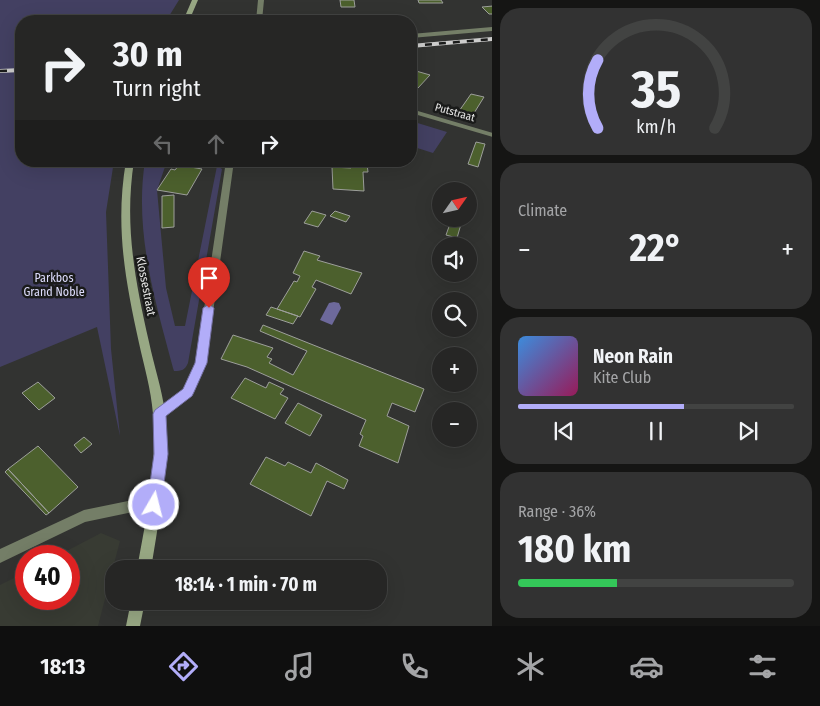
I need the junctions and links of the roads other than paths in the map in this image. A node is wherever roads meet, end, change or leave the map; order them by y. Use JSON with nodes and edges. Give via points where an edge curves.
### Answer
{"nodes":[{"id":1,"x":195,"y":0,"type":"edge"},
{"id":2,"x":261,"y":0,"type":"edge"},
{"id":3,"x":189,"y":15,"type":"edge"},
{"id":4,"x":260,"y":15,"type":"edge"},
{"id":5,"x":492,"y":28,"type":"edge"},
{"id":6,"x":417,"y":35,"type":"edge"},
{"id":7,"x":417,"y":113,"type":"edge"},
{"id":8,"x":492,"y":135,"type":"edge"},
{"id":9,"x":129,"y":167,"type":"edge"},
{"id":10,"x":229,"y":167,"type":"edge"},
{"id":11,"x":159,"y":414,"type":"junction"},
{"id":12,"x":154,"y":505,"type":"junction"},
{"id":13,"x":0,"y":556,"type":"edge"},
{"id":14,"x":145,"y":560,"type":"edge"},
{"id":15,"x":136,"y":610,"type":"edge"},
{"id":16,"x":133,"y":626,"type":"edge"}],
"edges":[{"from":1,"to":3,"type":"street"},
{"from":2,"to":4,"type":"street"},
{"from":5,"to":6,"type":"street"},
{"from":7,"to":8,"type":"street","name":"Putstraat"},
{"from":9,"to":11,"type":"street","name":"Klossestraat","via":[[124,211],[129,277]]},
{"from":10,"to":11,"type":"street","via":[[201,363],[188,392]]},
{"from":11,"to":12,"type":"street","name":"Klossestraat","via":[[161,454]]},
{"from":12,"to":13,"type":"street","via":[[84,516]]},
{"from":12,"to":14,"type":"street","name":"Klossestraat"},
{"from":15,"to":16,"type":"street"}]}
